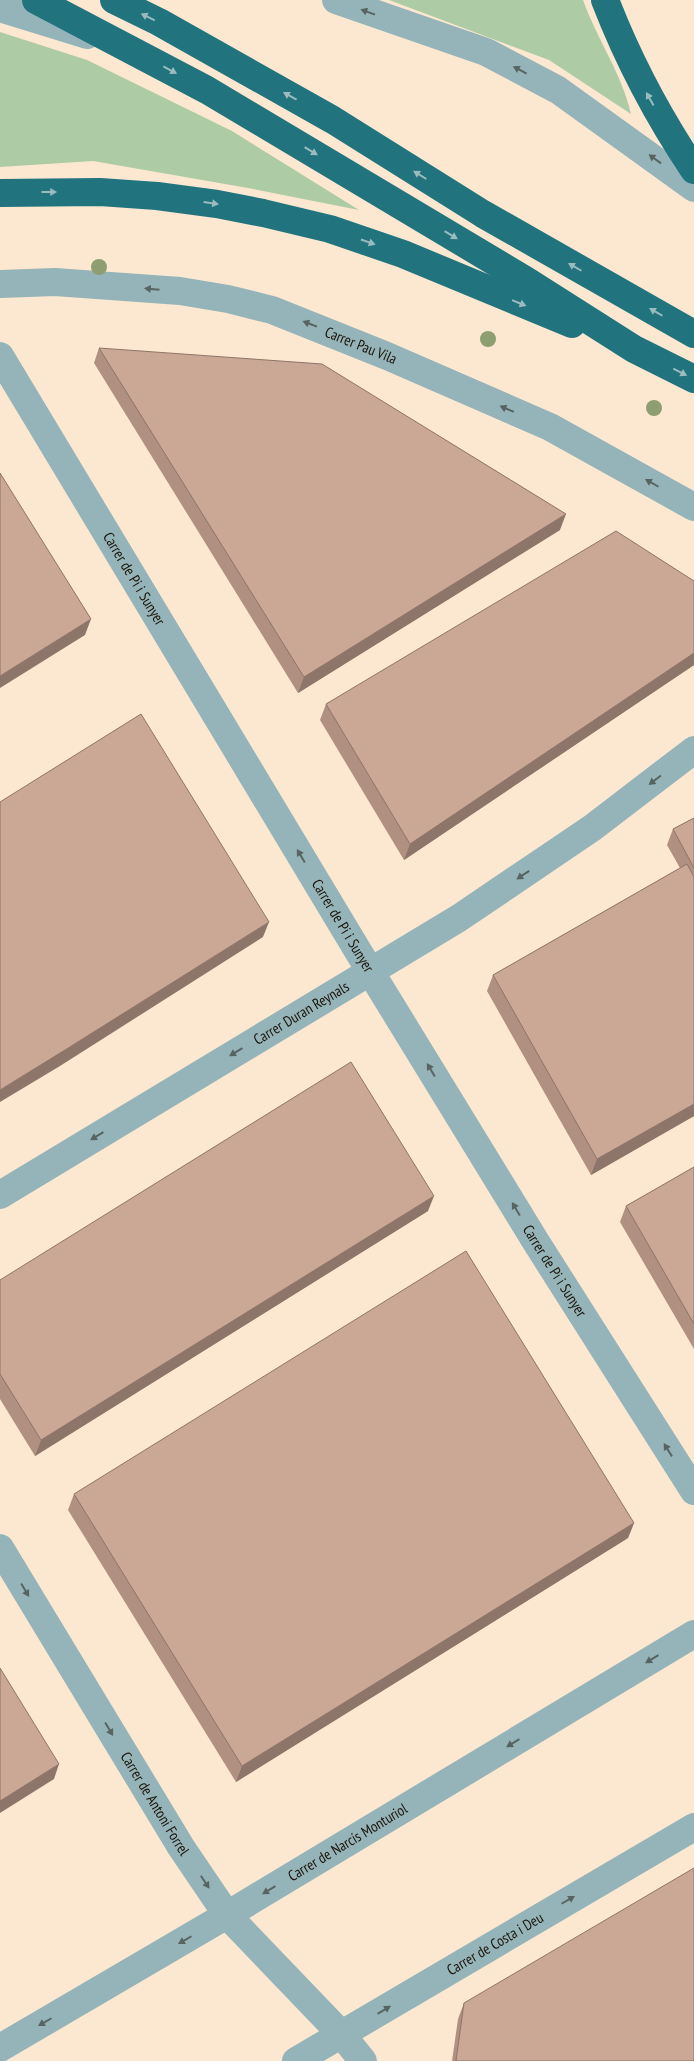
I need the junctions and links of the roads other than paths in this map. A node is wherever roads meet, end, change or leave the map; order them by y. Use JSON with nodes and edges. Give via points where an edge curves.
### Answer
{"nodes":[{"id":1,"x":36,"y":0,"type":"edge"},
{"id":2,"x":114,"y":0,"type":"edge"},
{"id":3,"x":336,"y":0,"type":"edge"},
{"id":4,"x":605,"y":0,"type":"edge"},
{"id":5,"x":0,"y":8,"type":"edge"},
{"id":6,"x":128,"y":47,"type":"junction"},
{"id":7,"x":694,"y":170,"type":"edge"},
{"id":8,"x":694,"y":188,"type":"edge"},
{"id":9,"x":0,"y":193,"type":"edge"},
{"id":10,"x":0,"y":284,"type":"edge"},
{"id":11,"x":694,"y":334,"type":"edge"},
{"id":12,"x":634,"y":349,"type":"junction"},
{"id":13,"x":0,"y":356,"type":"edge"},
{"id":14,"x":694,"y":380,"type":"edge"},
{"id":15,"x":694,"y":507,"type":"edge"},
{"id":16,"x":694,"y":750,"type":"edge"},
{"id":17,"x":370,"y":970,"type":"junction"},
{"id":18,"x":0,"y":1195,"type":"edge"},
{"id":19,"x":694,"y":1491,"type":"edge"},
{"id":20,"x":0,"y":1548,"type":"edge"},
{"id":21,"x":694,"y":1634,"type":"edge"},
{"id":22,"x":694,"y":1827,"type":"edge"},
{"id":23,"x":227,"y":1915,"type":"junction"},
{"id":24,"x":342,"y":2035,"type":"junction"},
{"id":25,"x":0,"y":2048,"type":"edge"},
{"id":26,"x":296,"y":2061,"type":"edge"},
{"id":27,"x":363,"y":2061,"type":"edge"}],
"edges":[{"from":1,"to":6,"type":"highway"},
{"from":11,"to":2,"type":"highway","one_way":true,"via":[[483,214],[333,120]]},
{"from":8,"to":3,"type":"street","one_way":true,"via":[[558,90],[486,52]]},
{"from":7,"to":4,"type":"highway","one_way":true,"via":[[648,96],[623,47]]},
{"from":5,"to":6,"type":"street"},
{"from":6,"to":12,"type":"highway","one_way":true,"via":[[297,142]]},
{"from":9,"to":12,"type":"highway","one_way":true,"via":[[100,192],[157,196],[217,204],[330,229],[403,254]]},
{"from":15,"to":10,"type":"street","name":"Carrer Pau Vila","one_way":true,"via":[[550,427],[272,310],[180,291],[55,282]]},
{"from":12,"to":14,"type":"highway","one_way":true},
{"from":17,"to":13,"type":"street","name":"Carrer de Pi i Sunyer","one_way":true},
{"from":16,"to":17,"type":"street","name":"Carrer Duran Reynals","one_way":true,"via":[[592,828],[459,918]]},
{"from":17,"to":18,"type":"street","name":"Carrer Duran Reynals","one_way":true},
{"from":19,"to":17,"type":"street","name":"Carrer de Pi i Sunyer","one_way":true,"via":[[536,1242]]},
{"from":20,"to":23,"type":"street","name":"Carrer de Antoni Forrel","one_way":true,"via":[[181,1847]]},
{"from":21,"to":23,"type":"street","name":"Carrer de Narcís Monturiol","one_way":true},
{"from":24,"to":22,"type":"street","name":"Carrer de Costa i Deu","one_way":true},
{"from":23,"to":24,"type":"street","name":"Carrer de Antoni Forrel"},
{"from":23,"to":25,"type":"street","name":"Carrer de Narcís Monturiol","one_way":true},
{"from":24,"to":26,"type":"street","name":"Carrer de Costa i Deu"},
{"from":24,"to":27,"type":"street","name":"Carrer de Antoni Forrel"}]}
